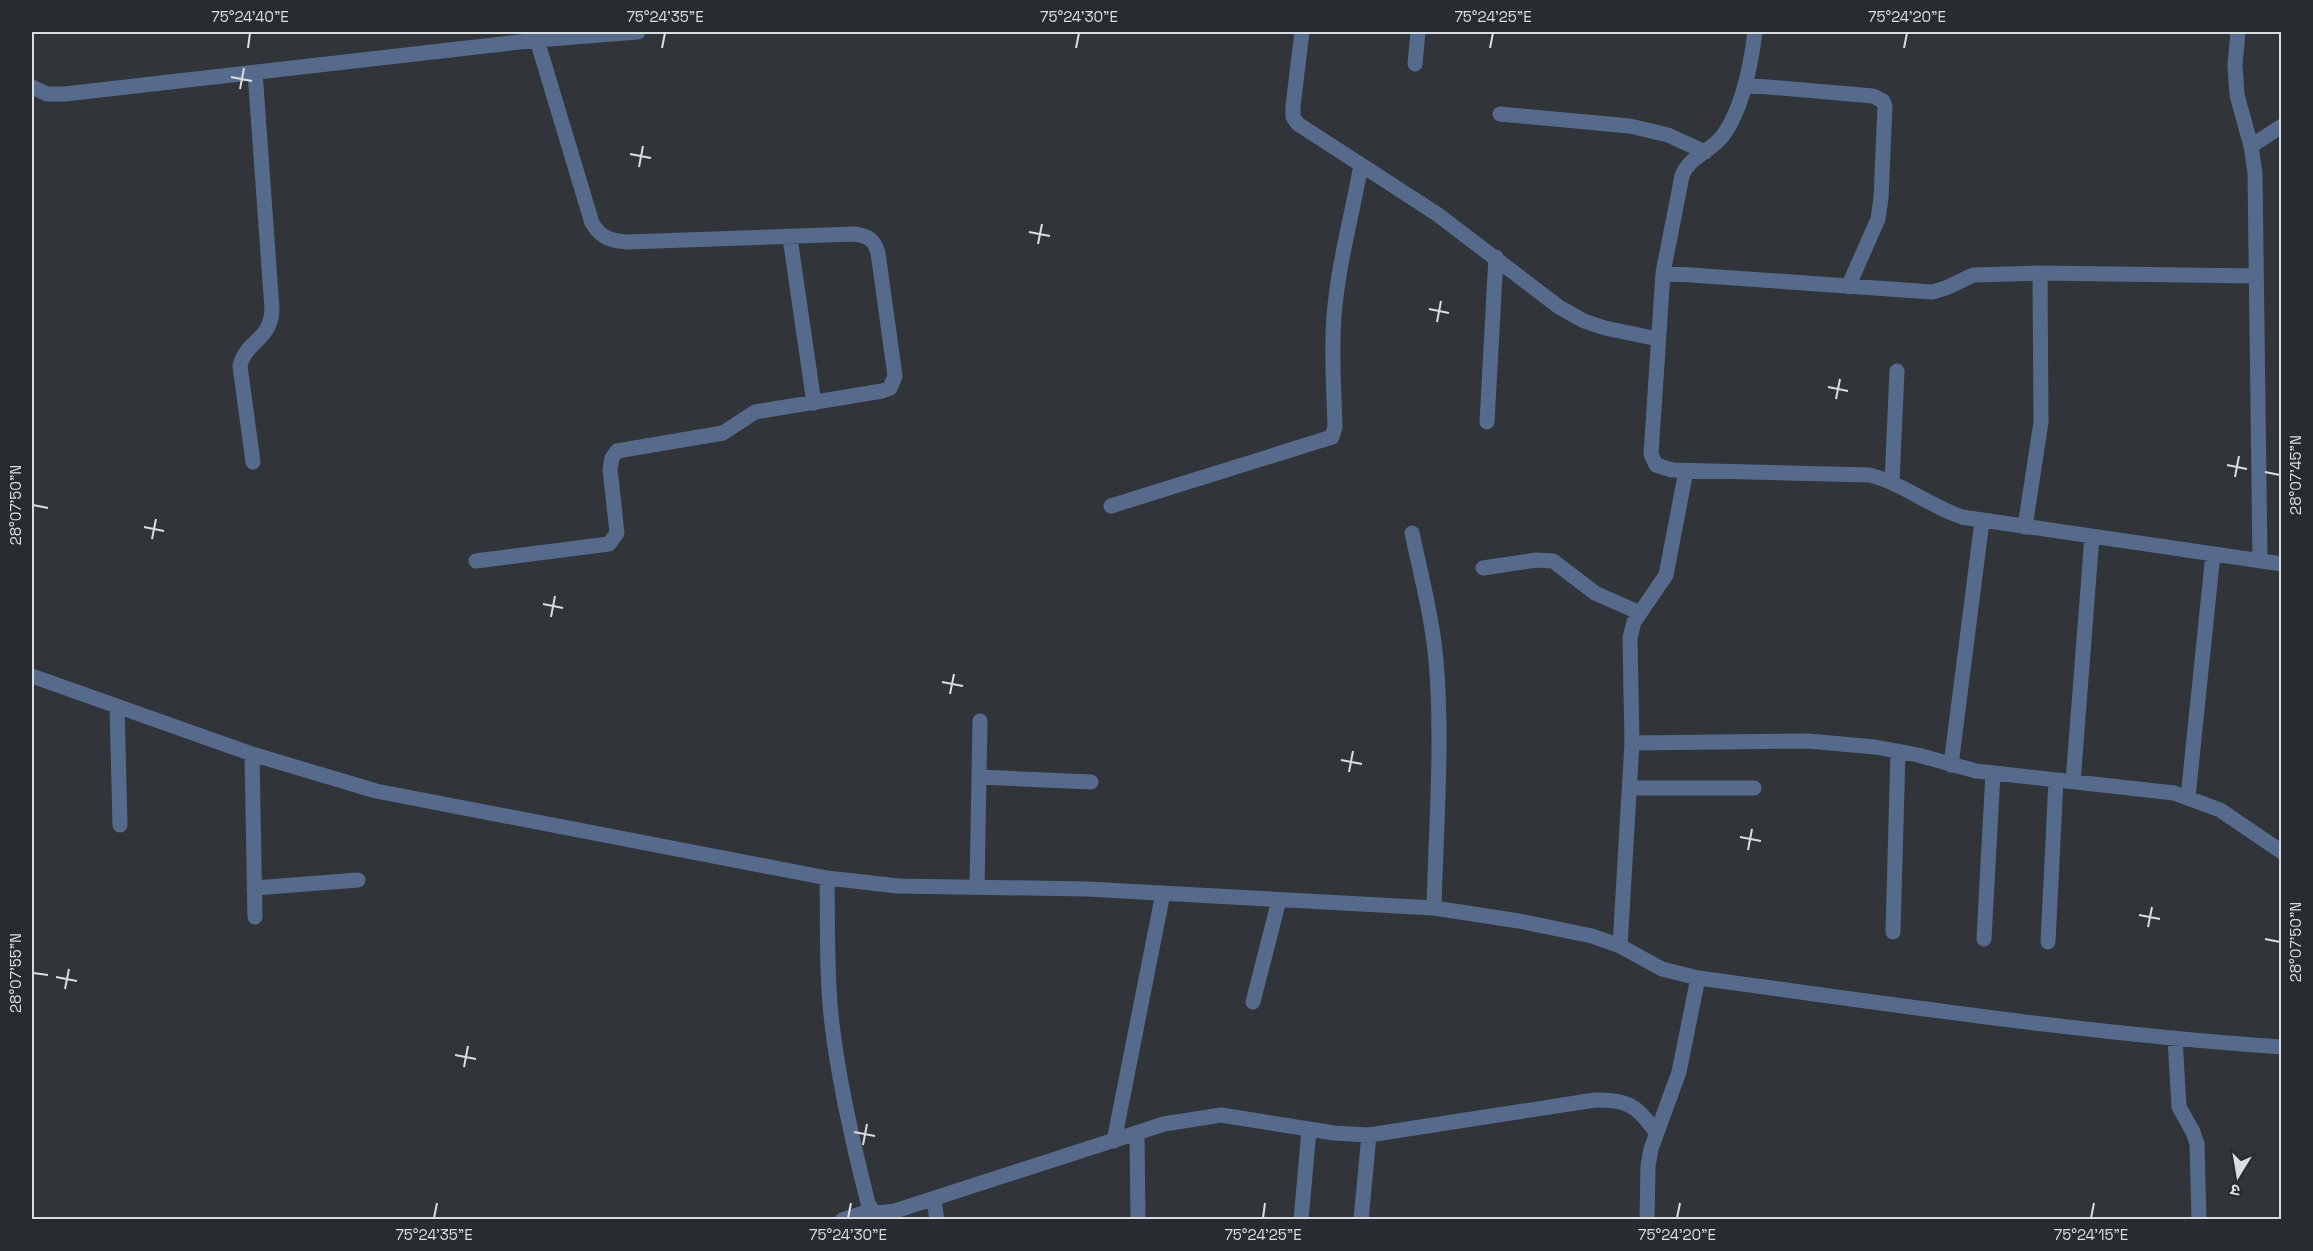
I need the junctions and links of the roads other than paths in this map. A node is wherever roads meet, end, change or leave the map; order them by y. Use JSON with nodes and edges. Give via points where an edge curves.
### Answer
{"nodes":[{"id":1,"x":638,"y":32,"type":"edge"},
{"id":2,"x":1302,"y":32,"type":"edge"},
{"id":3,"x":1418,"y":32,"type":"edge"},
{"id":4,"x":1755,"y":32,"type":"edge"},
{"id":5,"x":2238,"y":32,"type":"edge"},
{"id":6,"x":537,"y":40,"type":"junction"},
{"id":7,"x":1415,"y":64,"type":"dead end"},
{"id":8,"x":255,"y":72,"type":"junction"},
{"id":9,"x":1745,"y":85,"type":"junction"},
{"id":10,"x":33,"y":92,"type":"edge"},
{"id":11,"x":1500,"y":114,"type":"dead end"},
{"id":12,"x":2282,"y":126,"type":"edge"},
{"id":13,"x":2251,"y":146,"type":"junction"},
{"id":14,"x":1705,"y":152,"type":"junction"},
{"id":15,"x":1361,"y":165,"type":"junction"},
{"id":16,"x":790,"y":238,"type":"junction"},
{"id":17,"x":1496,"y":257,"type":"junction"},
{"id":18,"x":1663,"y":273,"type":"junction"},
{"id":19,"x":2040,"y":273,"type":"junction"},
{"id":20,"x":2256,"y":276,"type":"junction"},
{"id":21,"x":1848,"y":288,"type":"junction"},
{"id":22,"x":1658,"y":339,"type":"junction"},
{"id":23,"x":1898,"y":371,"type":"dead end"},
{"id":24,"x":814,"y":403,"type":"junction"},
{"id":25,"x":1487,"y":422,"type":"dead end"},
{"id":26,"x":253,"y":462,"type":"dead end"},
{"id":27,"x":1686,"y":471,"type":"junction"},
{"id":28,"x":1892,"y":483,"type":"junction"},
{"id":29,"x":1111,"y":506,"type":"dead end"},
{"id":30,"x":1982,"y":521,"type":"junction"},
{"id":31,"x":2025,"y":527,"type":"junction"},
{"id":32,"x":1412,"y":533,"type":"dead end"},
{"id":33,"x":2092,"y":536,"type":"junction"},
{"id":34,"x":2212,"y":554,"type":"junction"},
{"id":35,"x":476,"y":561,"type":"dead end"},
{"id":36,"x":2260,"y":561,"type":"junction"},
{"id":37,"x":2282,"y":564,"type":"edge"},
{"id":38,"x":1483,"y":568,"type":"dead end"},
{"id":39,"x":1640,"y":613,"type":"junction"},
{"id":40,"x":32,"y":675,"type":"edge"},
{"id":41,"x":117,"y":706,"type":"junction"},
{"id":42,"x":980,"y":721,"type":"dead end"},
{"id":43,"x":1632,"y":743,"type":"junction"},
{"id":44,"x":1898,"y":751,"type":"junction"},
{"id":45,"x":252,"y":754,"type":"junction"},
{"id":46,"x":1951,"y":765,"type":"junction"},
{"id":47,"x":1993,"y":773,"type":"junction"},
{"id":48,"x":979,"y":777,"type":"junction"},
{"id":49,"x":2056,"y":780,"type":"junction"},
{"id":50,"x":1091,"y":782,"type":"dead end"},
{"id":51,"x":2073,"y":782,"type":"junction"},
{"id":52,"x":1630,"y":788,"type":"junction"},
{"id":53,"x":1754,"y":788,"type":"dead end"},
{"id":54,"x":2188,"y":797,"type":"junction"},
{"id":55,"x":120,"y":825,"type":"dead end"},
{"id":56,"x":2282,"y":852,"type":"edge"},
{"id":57,"x":827,"y":878,"type":"junction"},
{"id":58,"x":358,"y":880,"type":"dead end"},
{"id":59,"x":977,"y":887,"type":"junction"},
{"id":60,"x":254,"y":888,"type":"junction"},
{"id":61,"x":1163,"y":893,"type":"junction"},
{"id":62,"x":1279,"y":900,"type":"junction"},
{"id":63,"x":1434,"y":908,"type":"junction"},
{"id":64,"x":255,"y":917,"type":"dead end"},
{"id":65,"x":1893,"y":932,"type":"dead end"},
{"id":66,"x":1984,"y":939,"type":"dead end"},
{"id":67,"x":2048,"y":942,"type":"dead end"},
{"id":68,"x":1620,"y":946,"type":"junction"},
{"id":69,"x":1698,"y":978,"type":"junction"},
{"id":70,"x":1252,"y":1002,"type":"dead end"},
{"id":71,"x":2175,"y":1038,"type":"junction"},
{"id":72,"x":2282,"y":1047,"type":"edge"},
{"id":73,"x":1309,"y":1130,"type":"junction"},
{"id":74,"x":1656,"y":1132,"type":"junction"},
{"id":75,"x":1137,"y":1133,"type":"junction"},
{"id":76,"x":1370,"y":1135,"type":"junction"},
{"id":77,"x":1114,"y":1141,"type":"junction"},
{"id":78,"x":934,"y":1200,"type":"junction"},
{"id":79,"x":872,"y":1210,"type":"junction"},
{"id":80,"x":842,"y":1220,"type":"edge"},
{"id":81,"x":937,"y":1220,"type":"edge"},
{"id":82,"x":1138,"y":1220,"type":"edge"},
{"id":83,"x":1301,"y":1220,"type":"edge"},
{"id":84,"x":1361,"y":1220,"type":"edge"},
{"id":85,"x":1647,"y":1220,"type":"edge"},
{"id":86,"x":2199,"y":1220,"type":"edge"}],
"edges":[{"from":1,"to":6,"type":"street"},
{"from":2,"to":15,"type":"street","via":[[1293,117]]},
{"from":3,"to":7,"type":"street"},
{"from":4,"to":9,"type":"street"},
{"from":5,"to":13,"type":"street","via":[[2237,95]]},
{"from":6,"to":8,"type":"street"},
{"from":6,"to":16,"type":"street","via":[[592,223],[606,239],[628,242]]},
{"from":8,"to":10,"type":"street","via":[[65,94]]},
{"from":8,"to":26,"type":"street","via":[[272,309],[269,328],[245,353],[240,366]]},
{"from":9,"to":14,"type":"street","via":[[1724,134]]},
{"from":9,"to":21,"type":"street","via":[[1873,96],[1883,101],[1880,209]]},
{"from":11,"to":14,"type":"street","via":[[1630,126],[1668,135]]},
{"from":12,"to":13,"type":"street"},
{"from":13,"to":20,"type":"street"},
{"from":14,"to":18,"type":"street","via":[[1686,166],[1682,176]]},
{"from":15,"to":17,"type":"street"},
{"from":15,"to":29,"type":"street","via":[[1334,315],[1332,437]]},
{"from":16,"to":24,"type":"street"},
{"from":16,"to":24,"type":"street","via":[[854,234],[874,241],[895,368],[890,388]]},
{"from":17,"to":22,"type":"street","via":[[1584,321]]},
{"from":17,"to":25,"type":"street"},
{"from":18,"to":21,"type":"street"},
{"from":18,"to":22,"type":"street"},
{"from":19,"to":20,"type":"street"},
{"from":19,"to":21,"type":"street","via":[[1973,275],[1932,292]]},
{"from":19,"to":31,"type":"street","via":[[2042,422]]},
{"from":20,"to":36,"type":"street"},
{"from":22,"to":27,"type":"street","via":[[1650,454],[1661,468]]},
{"from":23,"to":28,"type":"street"},
{"from":24,"to":35,"type":"street","via":[[755,412],[723,433],[617,451],[610,469],[617,533],[609,544]]},
{"from":27,"to":28,"type":"street","via":[[1869,475]]},
{"from":27,"to":39,"type":"street","via":[[1666,575]]},
{"from":28,"to":30,"type":"street","via":[[1946,512]]},
{"from":30,"to":31,"type":"street"},
{"from":30,"to":46,"type":"street"},
{"from":31,"to":33,"type":"street"},
{"from":32,"to":63,"type":"street","via":[[1436,662]]},
{"from":33,"to":34,"type":"street"},
{"from":33,"to":51,"type":"street"},
{"from":34,"to":36,"type":"street"},
{"from":34,"to":54,"type":"street"},
{"from":36,"to":37,"type":"street"},
{"from":38,"to":39,"type":"street","via":[[1553,561],[1595,593]]},
{"from":39,"to":43,"type":"street","via":[[1630,638]]},
{"from":40,"to":41,"type":"street"},
{"from":41,"to":45,"type":"street"},
{"from":41,"to":55,"type":"street"},
{"from":42,"to":48,"type":"street"},
{"from":43,"to":44,"type":"street","via":[[1808,741]]},
{"from":43,"to":52,"type":"street"},
{"from":44,"to":46,"type":"street"},
{"from":44,"to":65,"type":"street"},
{"from":45,"to":57,"type":"street","via":[[376,791]]},
{"from":45,"to":60,"type":"street"},
{"from":46,"to":47,"type":"street"},
{"from":47,"to":49,"type":"street"},
{"from":47,"to":66,"type":"street"},
{"from":48,"to":50,"type":"street"},
{"from":48,"to":59,"type":"street"},
{"from":49,"to":51,"type":"street"},
{"from":49,"to":67,"type":"street"},
{"from":51,"to":54,"type":"street"},
{"from":52,"to":53,"type":"street"},
{"from":52,"to":68,"type":"street"},
{"from":54,"to":56,"type":"street","via":[[2220,810]]},
{"from":57,"to":59,"type":"street","via":[[898,886]]},
{"from":57,"to":79,"type":"street","via":[[832,1024],[851,1137]]},
{"from":58,"to":60,"type":"street"},
{"from":59,"to":61,"type":"street"},
{"from":60,"to":64,"type":"street"},
{"from":61,"to":62,"type":"street"},
{"from":61,"to":77,"type":"street"},
{"from":62,"to":63,"type":"street"},
{"from":62,"to":70,"type":"street"},
{"from":63,"to":68,"type":"street","via":[[1567,930]]},
{"from":68,"to":69,"type":"street","via":[[1662,969]]},
{"from":69,"to":71,"type":"street","via":[[2046,1025]]},
{"from":69,"to":74,"type":"street","via":[[1679,1072]]},
{"from":71,"to":72,"type":"street"},
{"from":71,"to":86,"type":"street","via":[[2179,1107],[2197,1144]]},
{"from":73,"to":75,"type":"street","via":[[1221,1115],[1164,1124]]},
{"from":73,"to":76,"type":"street"},
{"from":73,"to":83,"type":"street"},
{"from":74,"to":76,"type":"street","via":[[1626,1102],[1595,1100]]},
{"from":74,"to":85,"type":"street","via":[[1648,1166]]},
{"from":75,"to":77,"type":"street"},
{"from":75,"to":82,"type":"street"},
{"from":76,"to":84,"type":"street"},
{"from":77,"to":78,"type":"street"},
{"from":78,"to":79,"type":"street","via":[[885,1213]]},
{"from":78,"to":81,"type":"street"},
{"from":79,"to":80,"type":"street"}]}
